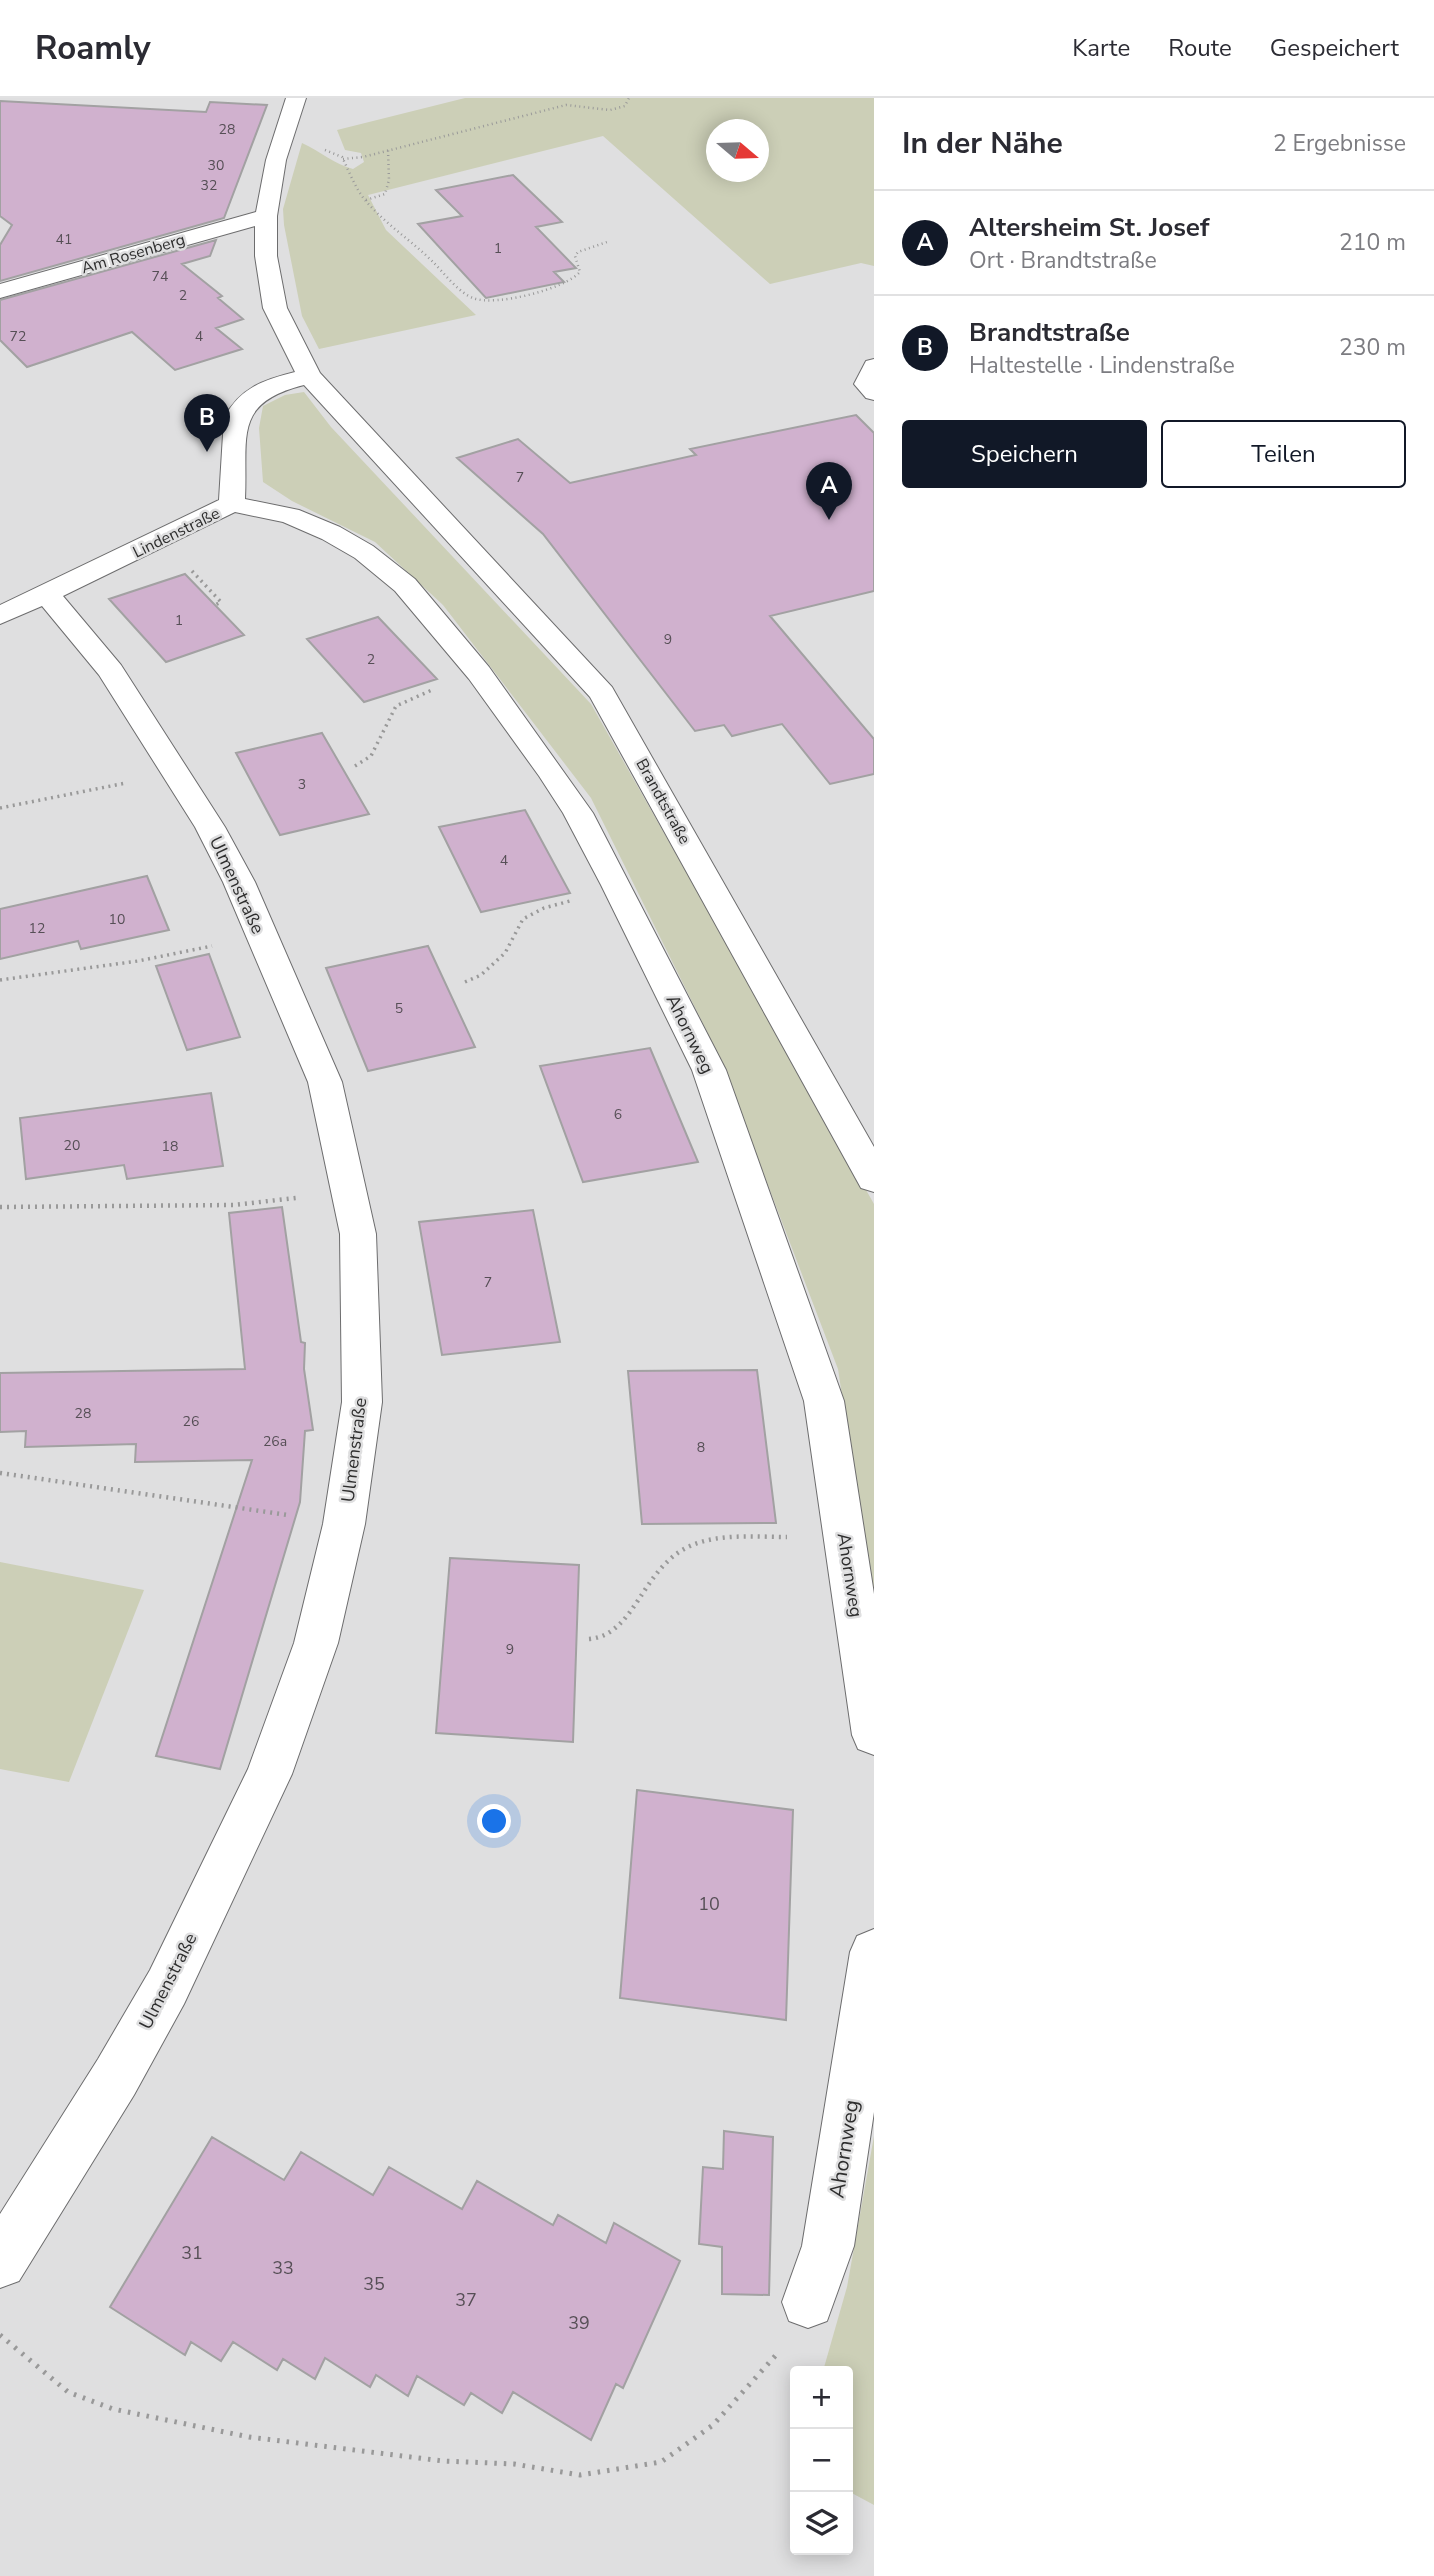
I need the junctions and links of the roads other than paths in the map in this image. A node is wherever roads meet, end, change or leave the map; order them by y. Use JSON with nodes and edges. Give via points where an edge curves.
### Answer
{"nodes":[{"id":1,"x":296,"y":98,"type":"edge"},
{"id":2,"x":265,"y":216,"type":"junction"},
{"id":3,"x":0,"y":291,"type":"edge"},
{"id":4,"x":874,"y":366,"type":"edge"},
{"id":5,"x":309,"y":376,"type":"junction"},
{"id":6,"x":874,"y":393,"type":"edge"},
{"id":7,"x":232,"y":504,"type":"junction"},
{"id":8,"x":47,"y":595,"type":"junction"},
{"id":9,"x":0,"y":616,"type":"edge"},
{"id":10,"x":874,"y":1178,"type":"edge"},
{"id":11,"x":874,"y":1735,"type":"edge"},
{"id":12,"x":874,"y":1952,"type":"edge"},
{"id":13,"x":0,"y":2262,"type":"edge"},
{"id":14,"x":808,"y":2302,"type":"road end"}],
"edges":[{"from":1,"to":2,"type":"street","name":"Brandtstraße","via":[[276,160]]},
{"from":2,"to":3,"type":"street","name":"Am Rosenberg"},
{"from":2,"to":5,"type":"street","name":"Brandtstraße","via":[[275,308]]},
{"from":4,"to":6,"type":"lane","via":[[865,384]]},
{"from":5,"to":7,"type":"street","name":"Lindenstraße","via":[[266,388],[239,410]]},
{"from":5,"to":10,"type":"street","name":"Brandtstraße","via":[[602,694]]},
{"from":7,"to":8,"type":"street","name":"Lindenstraße"},
{"from":7,"to":11,"type":"street","name":"Ahornweg","via":[[290,516],[350,542],[405,585],[479,673],[571,803],[617,885],[709,1070],[824,1401]]},
{"from":8,"to":9,"type":"street","name":"Lindenstraße"},
{"from":8,"to":13,"type":"street","name":"Ulmenstraße","via":[[111,671],[210,827],[239,882],[325,1082],[358,1234],[362,1402],[344,1524],[316,1643],[269,1774],[167,1987]]},
{"from":12,"to":14,"type":"street","name":"Ahornweg","via":[[828,2246]]}]}
